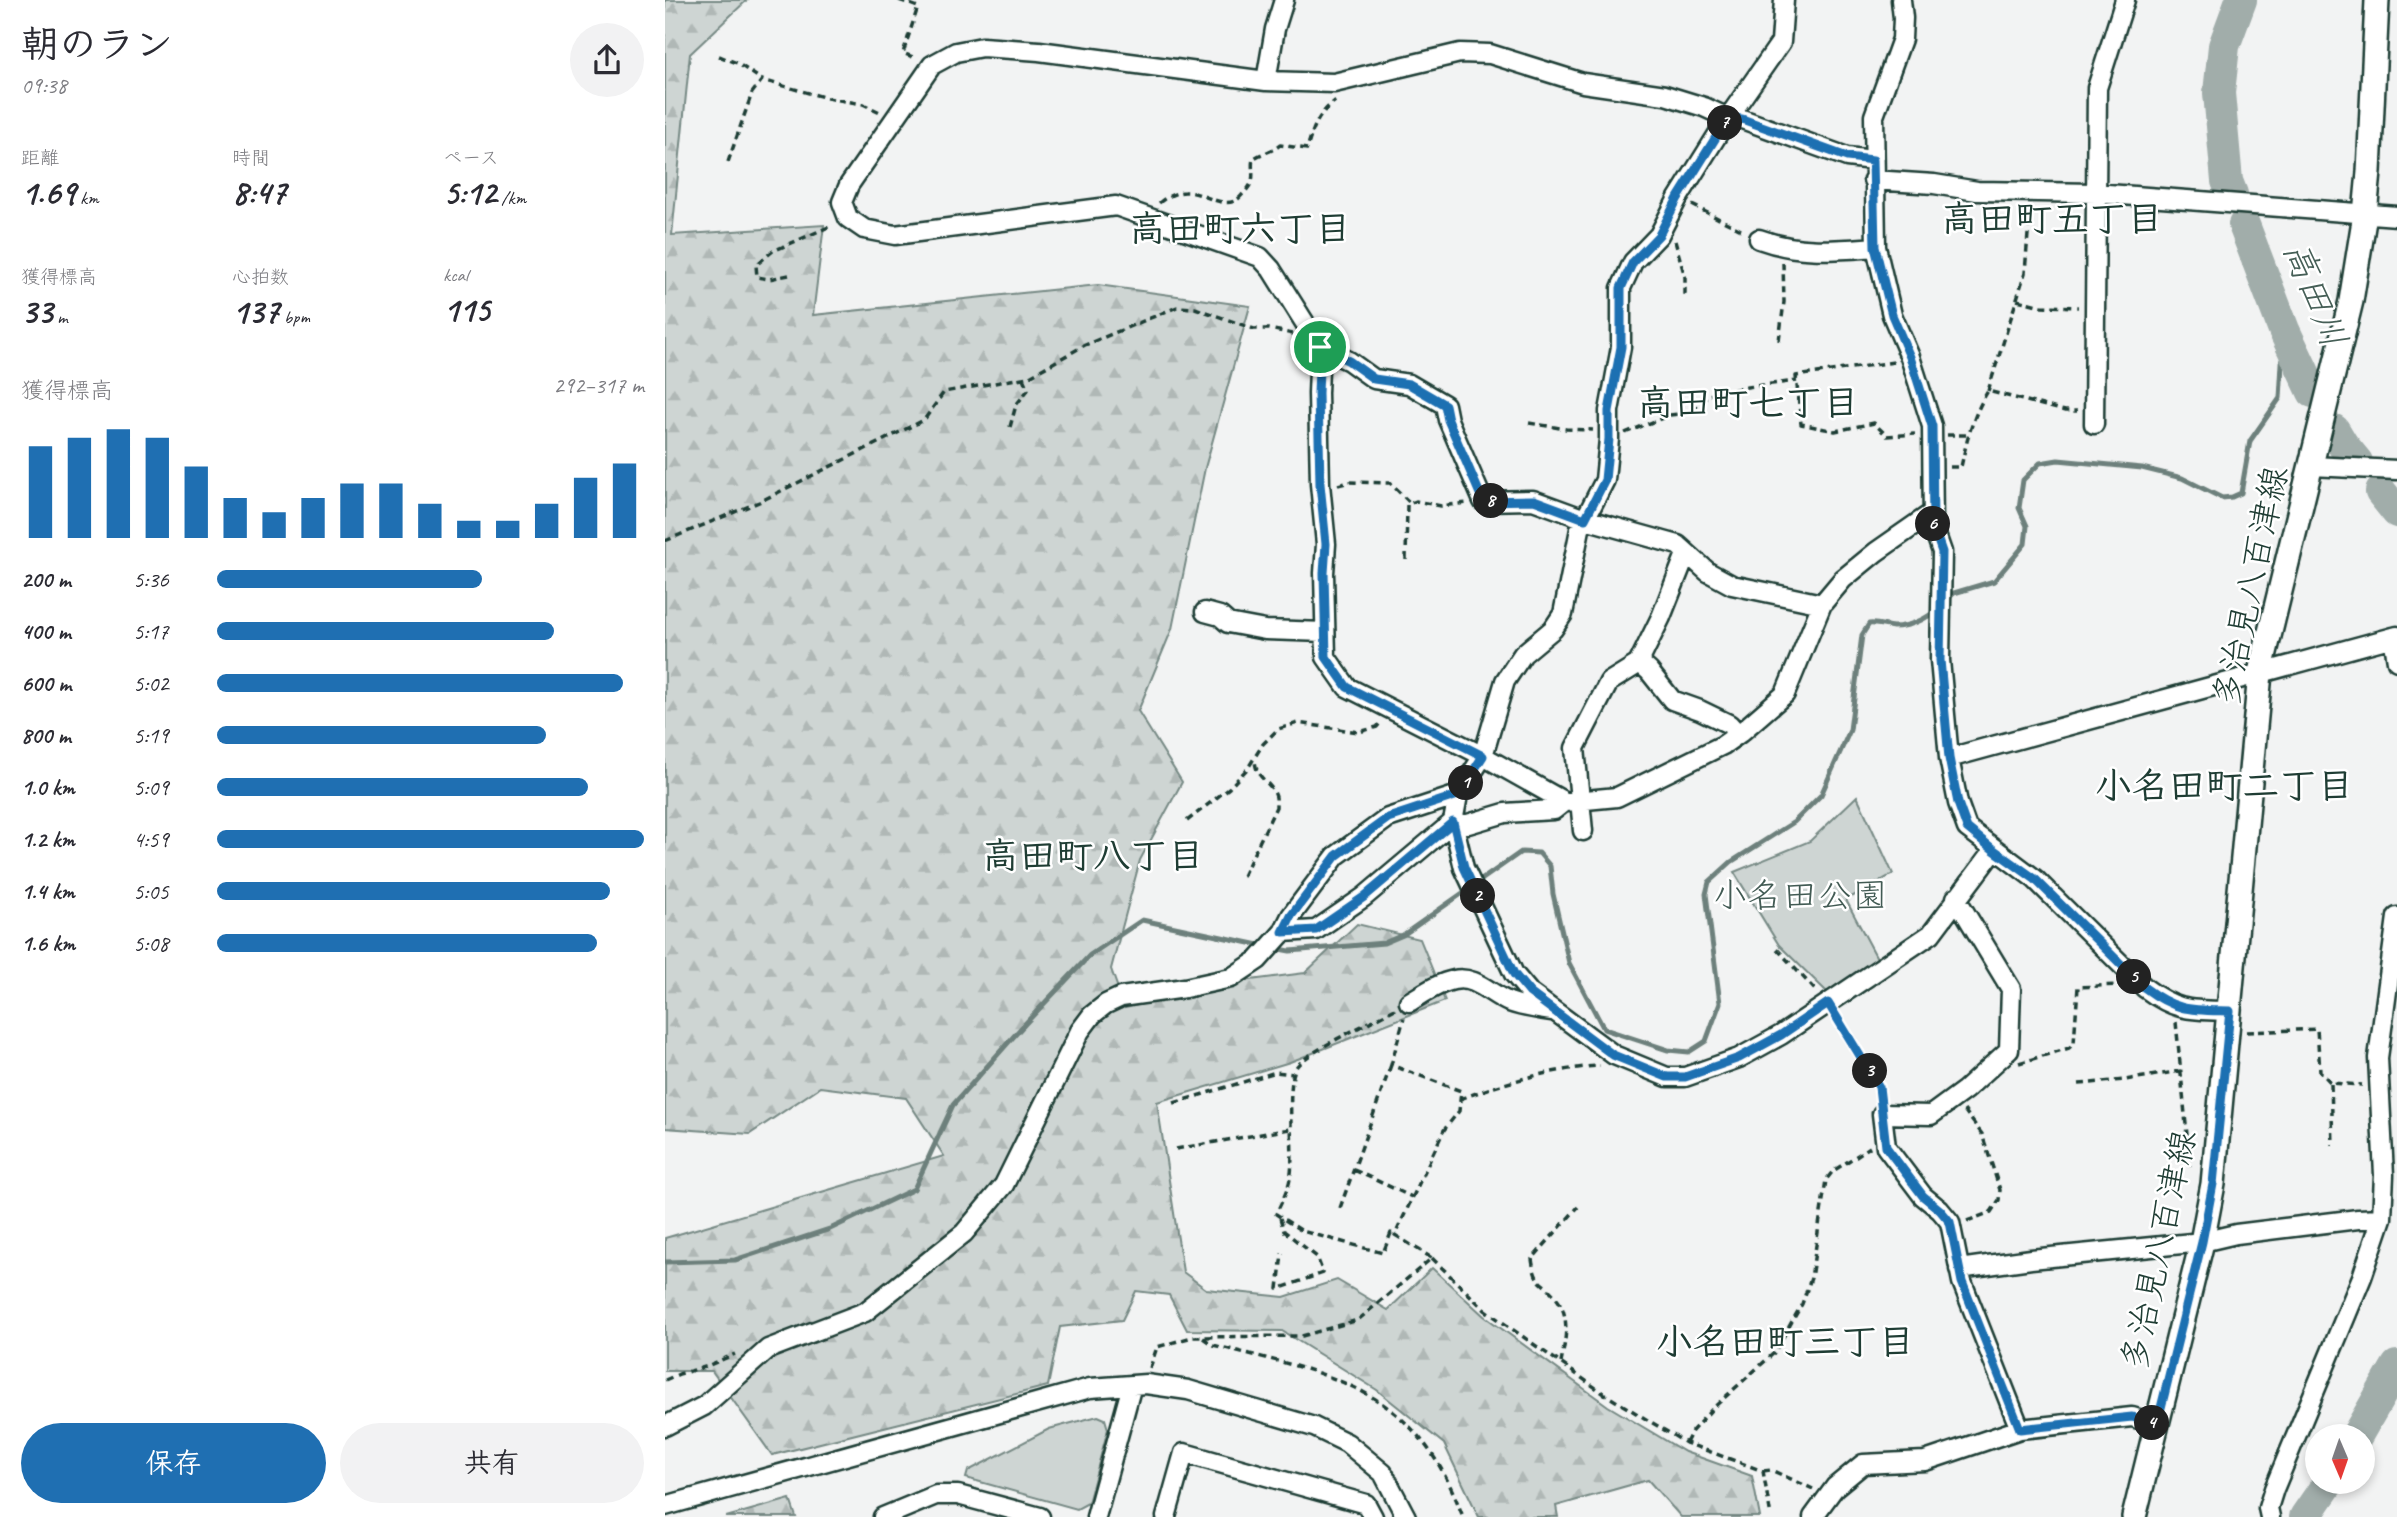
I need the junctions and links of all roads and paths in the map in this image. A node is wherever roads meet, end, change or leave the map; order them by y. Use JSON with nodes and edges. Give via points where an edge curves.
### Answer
{"nodes":[{"id":1,"x":898,"y":0,"type":"edge"},
{"id":2,"x":1284,"y":0,"type":"edge"},
{"id":3,"x":1784,"y":0,"type":"edge"},
{"id":4,"x":1901,"y":0,"type":"edge"},
{"id":5,"x":2125,"y":0,"type":"edge"},
{"id":6,"x":2377,"y":0,"type":"edge"},
{"id":7,"x":719,"y":56,"type":"dead end"},
{"id":8,"x":932,"y":65,"type":"junction"},
{"id":9,"x":1361,"y":78,"type":"junction"},
{"id":10,"x":762,"y":80,"type":"junction"},
{"id":11,"x":1266,"y":81,"type":"junction"},
{"id":12,"x":895,"y":118,"type":"junction"},
{"id":13,"x":1728,"y":118,"type":"junction"},
{"id":14,"x":1873,"y":160,"type":"junction"},
{"id":15,"x":728,"y":162,"type":"dead end"},
{"id":16,"x":1873,"y":180,"type":"junction"},
{"id":17,"x":2031,"y":192,"type":"junction"},
{"id":18,"x":2095,"y":194,"type":"junction"},
{"id":19,"x":1678,"y":198,"type":"junction"},
{"id":20,"x":2365,"y":214,"type":"junction"},
{"id":21,"x":1143,"y":215,"type":"junction"},
{"id":22,"x":1669,"y":216,"type":"junction"},
{"id":23,"x":2397,"y":216,"type":"edge"},
{"id":24,"x":848,"y":218,"type":"junction"},
{"id":25,"x":1759,"y":239,"type":"joint"},
{"id":26,"x":1781,"y":247,"type":"junction"},
{"id":27,"x":1875,"y":247,"type":"junction"},
{"id":28,"x":789,"y":275,"type":"dead end"},
{"id":29,"x":1685,"y":297,"type":"dead end"},
{"id":30,"x":2016,"y":300,"type":"junction"},
{"id":31,"x":2095,"y":308,"type":"junction"},
{"id":32,"x":1779,"y":341,"type":"dead end"},
{"id":33,"x":1318,"y":343,"type":"junction"},
{"id":34,"x":1910,"y":357,"type":"junction"},
{"id":35,"x":1023,"y":378,"type":"junction"},
{"id":36,"x":1797,"y":381,"type":"junction"},
{"id":37,"x":1988,"y":391,"type":"junction"},
{"id":38,"x":2094,"y":417,"type":"joint"},
{"id":39,"x":1529,"y":423,"type":"dead end"},
{"id":40,"x":1010,"y":427,"type":"dead end"},
{"id":41,"x":1933,"y":432,"type":"junction"},
{"id":42,"x":1609,"y":434,"type":"junction"},
{"id":43,"x":1967,"y":435,"type":"junction"},
{"id":44,"x":2311,"y":466,"type":"junction"},
{"id":45,"x":1934,"y":467,"type":"junction"},
{"id":46,"x":2397,"y":470,"type":"edge"},
{"id":47,"x":1320,"y":484,"type":"junction"},
{"id":48,"x":1483,"y":501,"type":"junction"},
{"id":49,"x":1411,"y":504,"type":"junction"},
{"id":50,"x":1932,"y":513,"type":"junction"},
{"id":51,"x":1585,"y":519,"type":"junction"},
{"id":52,"x":665,"y":541,"type":"edge"},
{"id":53,"x":1686,"y":554,"type":"junction"},
{"id":54,"x":1406,"y":560,"type":"dead end"},
{"id":55,"x":1822,"y":604,"type":"junction"},
{"id":56,"x":1205,"y":612,"type":"dead end"},
{"id":57,"x":1325,"y":632,"type":"junction"},
{"id":58,"x":2395,"y":636,"type":"edge"},
{"id":59,"x":2397,"y":661,"type":"edge"},
{"id":60,"x":1639,"y":662,"type":"junction"},
{"id":61,"x":2260,"y":673,"type":"junction"},
{"id":62,"x":1390,"y":709,"type":"junction"},
{"id":63,"x":1738,"y":734,"type":"junction"},
{"id":64,"x":1255,"y":756,"type":"junction"},
{"id":65,"x":1483,"y":756,"type":"junction"},
{"id":66,"x":1949,"y":758,"type":"junction"},
{"id":67,"x":1458,"y":795,"type":"junction"},
{"id":68,"x":1571,"y":802,"type":"junction"},
{"id":69,"x":1187,"y":821,"type":"dead end"},
{"id":70,"x":1453,"y":823,"type":"junction"},
{"id":71,"x":1583,"y":831,"type":"dead end"},
{"id":72,"x":1994,"y":850,"type":"junction"},
{"id":73,"x":1243,"y":876,"type":"dead end"},
{"id":74,"x":1956,"y":898,"type":"junction"},
{"id":75,"x":2397,"y":917,"type":"edge"},
{"id":76,"x":1281,"y":934,"type":"junction"},
{"id":77,"x":1777,"y":949,"type":"dead end"},
{"id":78,"x":2137,"y":980,"type":"junction"},
{"id":79,"x":1409,"y":1002,"type":"junction"},
{"id":80,"x":1828,"y":1003,"type":"junction"},
{"id":81,"x":2174,"y":1006,"type":"junction"},
{"id":82,"x":1552,"y":1011,"type":"junction"},
{"id":83,"x":2229,"y":1022,"type":"junction"},
{"id":84,"x":1999,"y":1059,"type":"junction"},
{"id":85,"x":1391,"y":1065,"type":"junction"},
{"id":86,"x":1610,"y":1066,"type":"dead end"},
{"id":87,"x":2181,"y":1071,"type":"junction"},
{"id":88,"x":1294,"y":1074,"type":"junction"},
{"id":89,"x":2331,"y":1083,"type":"junction"},
{"id":90,"x":2079,"y":1084,"type":"dead end"},
{"id":91,"x":2378,"y":1085,"type":"junction"},
{"id":92,"x":1958,"y":1095,"type":"junction"},
{"id":93,"x":1460,"y":1099,"type":"junction"},
{"id":94,"x":1174,"y":1103,"type":"dead end"},
{"id":95,"x":1882,"y":1114,"type":"junction"},
{"id":96,"x":1290,"y":1129,"type":"junction"},
{"id":97,"x":1885,"y":1137,"type":"junction"},
{"id":98,"x":2333,"y":1144,"type":"dead end"},
{"id":99,"x":1176,"y":1149,"type":"dead end"},
{"id":100,"x":2190,"y":1166,"type":"dead end"},
{"id":101,"x":1353,"y":1170,"type":"junction"},
{"id":102,"x":1412,"y":1197,"type":"junction"},
{"id":103,"x":1340,"y":1208,"type":"dead end"},
{"id":104,"x":1579,"y":1208,"type":"dead end"},
{"id":105,"x":1279,"y":1216,"type":"junction"},
{"id":106,"x":2382,"y":1218,"type":"junction"},
{"id":107,"x":1951,"y":1227,"type":"junction"},
{"id":108,"x":1395,"y":1235,"type":"junction"},
{"id":109,"x":2202,"y":1242,"type":"junction"},
{"id":110,"x":1282,"y":1253,"type":"dead end"},
{"id":111,"x":1432,"y":1258,"type":"junction"},
{"id":112,"x":1959,"y":1269,"type":"junction"},
{"id":113,"x":1201,"y":1337,"type":"junction"},
{"id":114,"x":768,"y":1349,"type":"junction"},
{"id":115,"x":1561,"y":1363,"type":"junction"},
{"id":116,"x":665,"y":1380,"type":"edge"},
{"id":117,"x":1139,"y":1384,"type":"junction"},
{"id":118,"x":2157,"y":1424,"type":"junction"},
{"id":119,"x":665,"y":1426,"type":"edge"},
{"id":120,"x":2020,"y":1429,"type":"junction"},
{"id":121,"x":1686,"y":1443,"type":"junction"},
{"id":122,"x":1763,"y":1471,"type":"junction"},
{"id":123,"x":1828,"y":1496,"type":"junction"},
{"id":124,"x":665,"y":1506,"type":"edge"},
{"id":125,"x":883,"y":1517,"type":"edge"},
{"id":126,"x":1040,"y":1517,"type":"edge"},
{"id":127,"x":1096,"y":1517,"type":"edge"},
{"id":128,"x":1166,"y":1517,"type":"edge"},
{"id":129,"x":1373,"y":1517,"type":"edge"},
{"id":130,"x":1406,"y":1517,"type":"edge"},
{"id":131,"x":1463,"y":1517,"type":"edge"},
{"id":132,"x":1771,"y":1517,"type":"edge"},
{"id":133,"x":1813,"y":1517,"type":"edge"},
{"id":134,"x":2134,"y":1517,"type":"edge"},
{"id":135,"x":2270,"y":1517,"type":"edge"}],
"edges":[{"from":1,"to":8,"type":"path","via":[[918,7],[903,53]]},
{"from":2,"to":11,"type":"street"},
{"from":3,"to":13,"type":"street","via":[[1781,42]]},
{"from":4,"to":14,"type":"street","via":[[1902,39],[1874,116]]},
{"from":5,"to":18,"type":"street","via":[[2097,88]]},
{"from":6,"to":20,"type":"main road","name":"多治見八百津線"},
{"from":7,"to":10,"type":"path"},
{"from":8,"to":11,"type":"street","via":[[956,52],[982,47]]},
{"from":8,"to":12,"type":"street"},
{"from":9,"to":11,"type":"street","via":[[1334,83]]},
{"from":9,"to":13,"type":"street","via":[[1460,53],[1490,54],[1583,83],[1665,95]]},
{"from":9,"to":21,"type":"path","via":[[1358,86],[1324,110],[1314,124],[1307,149],[1280,145],[1253,159],[1253,177],[1237,202],[1185,192],[1166,197]]},
{"from":10,"to":12,"type":"path","via":[[863,104]]},
{"from":10,"to":15,"type":"path","via":[[748,102]]},
{"from":12,"to":24,"type":"street","via":[[849,185],[842,201]]},
{"from":13,"to":14,"type":"street","via":[[1847,157]]},
{"from":13,"to":19,"type":"street"},
{"from":14,"to":16,"type":"street"},
{"from":16,"to":17,"type":"street"},
{"from":16,"to":27,"type":"street"},
{"from":17,"to":18,"type":"street"},
{"from":17,"to":30,"type":"path","via":[[2025,273]]},
{"from":18,"to":20,"type":"street"},
{"from":18,"to":31,"type":"street"},
{"from":19,"to":22,"type":"street"},
{"from":19,"to":25,"type":"path"},
{"from":20,"to":23,"type":"street"},
{"from":20,"to":44,"type":"main road","name":"多治見八百津線","via":[[2351,300]]},
{"from":21,"to":24,"type":"street","via":[[1116,205],[895,235],[864,229]]},
{"from":21,"to":33,"type":"street","via":[[1261,257]]},
{"from":22,"to":29,"type":"path","via":[[1685,276]]},
{"from":22,"to":42,"type":"street","via":[[1659,235],[1633,262],[1621,288],[1621,347]]},
{"from":24,"to":28,"type":"path","via":[[773,251],[756,265],[757,277]]},
{"from":25,"to":26,"type":"street"},
{"from":26,"to":27,"type":"street","via":[[1828,251]]},
{"from":26,"to":32,"type":"path","via":[[1784,302]]},
{"from":27,"to":34,"type":"street","via":[[1892,315]]},
{"from":30,"to":31,"type":"path"},
{"from":30,"to":37,"type":"path"},
{"from":31,"to":38,"type":"street"},
{"from":33,"to":35,"type":"path","via":[[1254,329],[1195,307],[1177,307],[1085,345]]},
{"from":33,"to":47,"type":"street"},
{"from":33,"to":48,"type":"street","via":[[1374,379],[1409,384],[1445,405]]},
{"from":34,"to":36,"type":"path","via":[[1796,376]]},
{"from":34,"to":41,"type":"street"},
{"from":35,"to":40,"type":"path","via":[[1028,390],[1016,405]]},
{"from":35,"to":52,"type":"path","via":[[944,392],[924,420],[759,502]]},
{"from":36,"to":41,"type":"path","via":[[1801,424],[1835,431],[1874,424],[1887,436]]},
{"from":36,"to":42,"type":"path","via":[[1708,395],[1690,413]]},
{"from":37,"to":38,"type":"path"},
{"from":37,"to":43,"type":"path"},
{"from":39,"to":42,"type":"path"},
{"from":41,"to":43,"type":"path"},
{"from":41,"to":45,"type":"street"},
{"from":42,"to":51,"type":"street","via":[[1605,480]]},
{"from":43,"to":45,"type":"path","via":[[1961,467]]},
{"from":44,"to":46,"type":"street"},
{"from":44,"to":61,"type":"main road","name":"多治見八百津線"},
{"from":45,"to":50,"type":"street"},
{"from":47,"to":49,"type":"path","via":[[1390,483]]},
{"from":47,"to":57,"type":"street","via":[[1326,544]]},
{"from":48,"to":49,"type":"path"},
{"from":48,"to":51,"type":"street","via":[[1534,500]]},
{"from":49,"to":54,"type":"path","via":[[1407,505]]},
{"from":50,"to":55,"type":"street","via":[[1843,579]]},
{"from":50,"to":66,"type":"street","via":[[1942,552],[1940,660]]},
{"from":51,"to":53,"type":"street","via":[[1678,545]]},
{"from":51,"to":65,"type":"street","via":[[1563,614],[1553,629],[1523,654],[1505,681]]},
{"from":53,"to":55,"type":"street","via":[[1732,584]]},
{"from":53,"to":60,"type":"street"},
{"from":55,"to":63,"type":"street","via":[[1785,694]]},
{"from":56,"to":57,"type":"street","via":[[1265,630]]},
{"from":57,"to":62,"type":"street","via":[[1326,657],[1347,687]]},
{"from":58,"to":59,"type":"street"},
{"from":58,"to":61,"type":"street"},
{"from":60,"to":63,"type":"street","via":[[1672,700],[1730,724]]},
{"from":60,"to":68,"type":"street","via":[[1609,682],[1575,748]]},
{"from":61,"to":66,"type":"street"},
{"from":61,"to":83,"type":"main road","name":"多治見八百津線"},
{"from":62,"to":64,"type":"path","via":[[1377,727],[1359,732],[1298,723],[1278,729]]},
{"from":62,"to":65,"type":"street"},
{"from":63,"to":68,"type":"street","via":[[1617,797]]},
{"from":64,"to":69,"type":"path","via":[[1229,788]]},
{"from":64,"to":73,"type":"path","via":[[1255,768],[1275,794],[1276,807]]},
{"from":65,"to":67,"type":"street"},
{"from":65,"to":68,"type":"street"},
{"from":66,"to":72,"type":"street","via":[[1967,828]]},
{"from":67,"to":70,"type":"street"},
{"from":67,"to":76,"type":"street","via":[[1388,818],[1336,856]]},
{"from":68,"to":70,"type":"street","via":[[1555,810]]},
{"from":68,"to":71,"type":"street"},
{"from":70,"to":76,"type":"street","via":[[1364,897],[1316,930]]},
{"from":70,"to":82,"type":"street","via":[[1468,875],[1514,974]]},
{"from":72,"to":74,"type":"street"},
{"from":72,"to":78,"type":"street","via":[[2035,879]]},
{"from":74,"to":80,"type":"street","via":[[1931,934]]},
{"from":74,"to":84,"type":"street","via":[[2011,989],[2010,1050]]},
{"from":75,"to":91,"type":"street"},
{"from":76,"to":114,"type":"street","via":[[1231,978],[1121,997],[1092,1015],[1004,1185],[964,1233],[865,1311]]},
{"from":77,"to":80,"type":"path"},
{"from":78,"to":81,"type":"street"},
{"from":78,"to":84,"type":"path","via":[[2130,985],[2078,987],[2074,1042],[2069,1048],[2024,1063]]},
{"from":79,"to":82,"type":"street","via":[[1457,978],[1481,984],[1505,1000]]},
{"from":79,"to":85,"type":"path"},
{"from":79,"to":88,"type":"path","via":[[1309,1055]]},
{"from":80,"to":82,"type":"street","via":[[1739,1058],[1685,1077],[1667,1077],[1613,1055]]},
{"from":80,"to":95,"type":"path","via":[[1879,1087]]},
{"from":81,"to":83,"type":"street"},
{"from":81,"to":87,"type":"path"},
{"from":83,"to":89,"type":"path","via":[[2317,1029],[2320,1071]]},
{"from":83,"to":109,"type":"main road","name":"多治見八百津線","via":[[2213,1184]]},
{"from":84,"to":92,"type":"street"},
{"from":85,"to":93,"type":"path","via":[[1461,1091]]},
{"from":85,"to":101,"type":"path"},
{"from":86,"to":93,"type":"path","via":[[1490,1087]]},
{"from":87,"to":90,"type":"path"},
{"from":87,"to":100,"type":"path"},
{"from":88,"to":94,"type":"path","via":[[1276,1072]]},
{"from":88,"to":96,"type":"path"},
{"from":89,"to":91,"type":"path"},
{"from":89,"to":98,"type":"path"},
{"from":91,"to":106,"type":"street"},
{"from":92,"to":95,"type":"street","via":[[1931,1115]]},
{"from":92,"to":107,"type":"path","via":[[1966,1116],[1982,1134],[2000,1190],[1991,1212]]},
{"from":93,"to":102,"type":"path","via":[[1459,1111],[1444,1130]]},
{"from":95,"to":97,"type":"street"},
{"from":96,"to":99,"type":"path"},
{"from":96,"to":105,"type":"path","via":[[1291,1178]]},
{"from":97,"to":107,"type":"street","via":[[1886,1147]]},
{"from":97,"to":121,"type":"path","via":[[1826,1180],[1811,1278],[1802,1304],[1774,1353],[1713,1408]]},
{"from":101,"to":102,"type":"path"},
{"from":101,"to":103,"type":"path"},
{"from":102,"to":108,"type":"path"},
{"from":104,"to":115,"type":"path","via":[[1532,1259],[1535,1277],[1558,1299],[1566,1318]]},
{"from":105,"to":108,"type":"path","via":[[1302,1231],[1383,1253],[1391,1233]]},
{"from":105,"to":110,"type":"path","via":[[1284,1231],[1317,1257],[1323,1273],[1278,1289]]},
{"from":106,"to":109,"type":"street"},
{"from":106,"to":135,"type":"street","via":[[2363,1277],[2274,1489]]},
{"from":107,"to":112,"type":"street"},
{"from":108,"to":111,"type":"path"},
{"from":109,"to":112,"type":"street"},
{"from":109,"to":118,"type":"main road","name":"多治見八百津線"},
{"from":111,"to":113,"type":"path","via":[[1358,1320],[1303,1336]]},
{"from":111,"to":115,"type":"path","via":[[1485,1310]]},
{"from":112,"to":120,"type":"street"},
{"from":113,"to":117,"type":"path","via":[[1157,1347]]},
{"from":113,"to":131,"type":"path","via":[[1213,1345],[1336,1377],[1366,1392],[1427,1445],[1452,1486]]},
{"from":114,"to":116,"type":"path","via":[[745,1350]]},
{"from":114,"to":119,"type":"street","via":[[703,1406]]},
{"from":115,"to":121,"type":"path"},
{"from":117,"to":124,"type":"street","via":[[1090,1388]]},
{"from":117,"to":127,"type":"street"},
{"from":117,"to":130,"type":"street","via":[[1188,1390],[1314,1427],[1347,1443],[1383,1473]]},
{"from":118,"to":120,"type":"street","via":[[2132,1417]]},
{"from":118,"to":134,"type":"main road","name":"多治見八百津線"},
{"from":120,"to":123,"type":"street","via":[[1925,1461],[1863,1464]]},
{"from":121,"to":122,"type":"path"},
{"from":122,"to":123,"type":"path","via":[[1771,1470]]},
{"from":122,"to":132,"type":"path"},
{"from":123,"to":133,"type":"street"},
{"from":125,"to":126,"type":"street","via":[[926,1498],[947,1495]]},
{"from":128,"to":129,"type":"street","via":[[1184,1453],[1366,1504]]}]}
